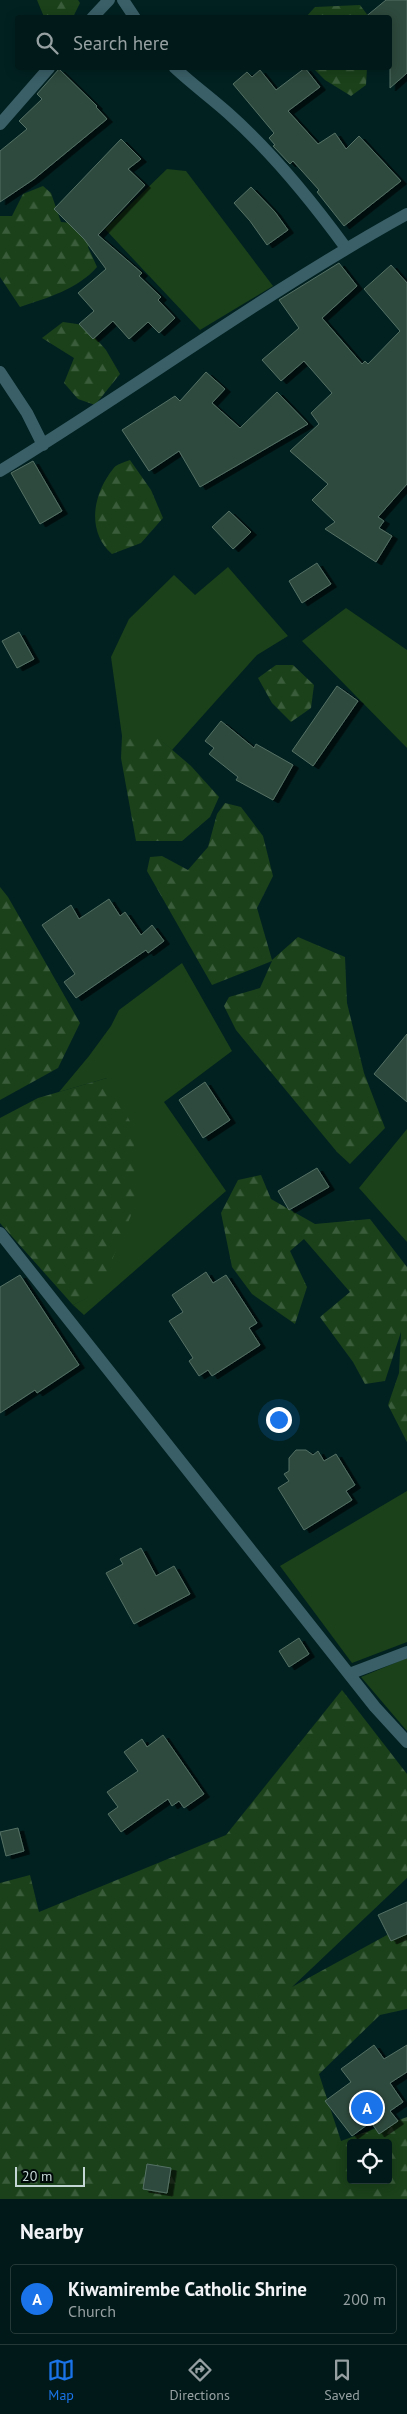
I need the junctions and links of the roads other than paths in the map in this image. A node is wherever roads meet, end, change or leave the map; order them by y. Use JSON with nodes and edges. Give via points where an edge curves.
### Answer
{"nodes":[{"id":1,"x":109,"y":0,"type":"edge"},
{"id":2,"x":123,"y":0,"type":"edge"},
{"id":3,"x":95,"y":15,"type":"edge"},
{"id":4,"x":133,"y":15,"type":"edge"},
{"id":5,"x":47,"y":70,"type":"edge"},
{"id":6,"x":178,"y":70,"type":"edge"},
{"id":7,"x":0,"y":124,"type":"edge"},
{"id":8,"x":407,"y":214,"type":"edge"},
{"id":9,"x":346,"y":248,"type":"junction"},
{"id":10,"x":0,"y":372,"type":"edge"},
{"id":11,"x":43,"y":445,"type":"junction"},
{"id":12,"x":0,"y":471,"type":"edge"},
{"id":13,"x":0,"y":1233,"type":"edge"},
{"id":14,"x":407,"y":1652,"type":"edge"},
{"id":15,"x":349,"y":1674,"type":"junction"},
{"id":16,"x":407,"y":1742,"type":"edge"}],
"edges":[{"from":1,"to":3,"type":"street"},
{"from":2,"to":4,"type":"street"},
{"from":5,"to":7,"type":"street"},
{"from":6,"to":9,"type":"street","via":[[228,113],[305,192]]},
{"from":8,"to":9,"type":"street"},
{"from":9,"to":11,"type":"street"},
{"from":10,"to":11,"type":"street"},
{"from":11,"to":12,"type":"street"},
{"from":13,"to":15,"type":"street"},
{"from":14,"to":15,"type":"street"},
{"from":15,"to":16,"type":"street"}]}
